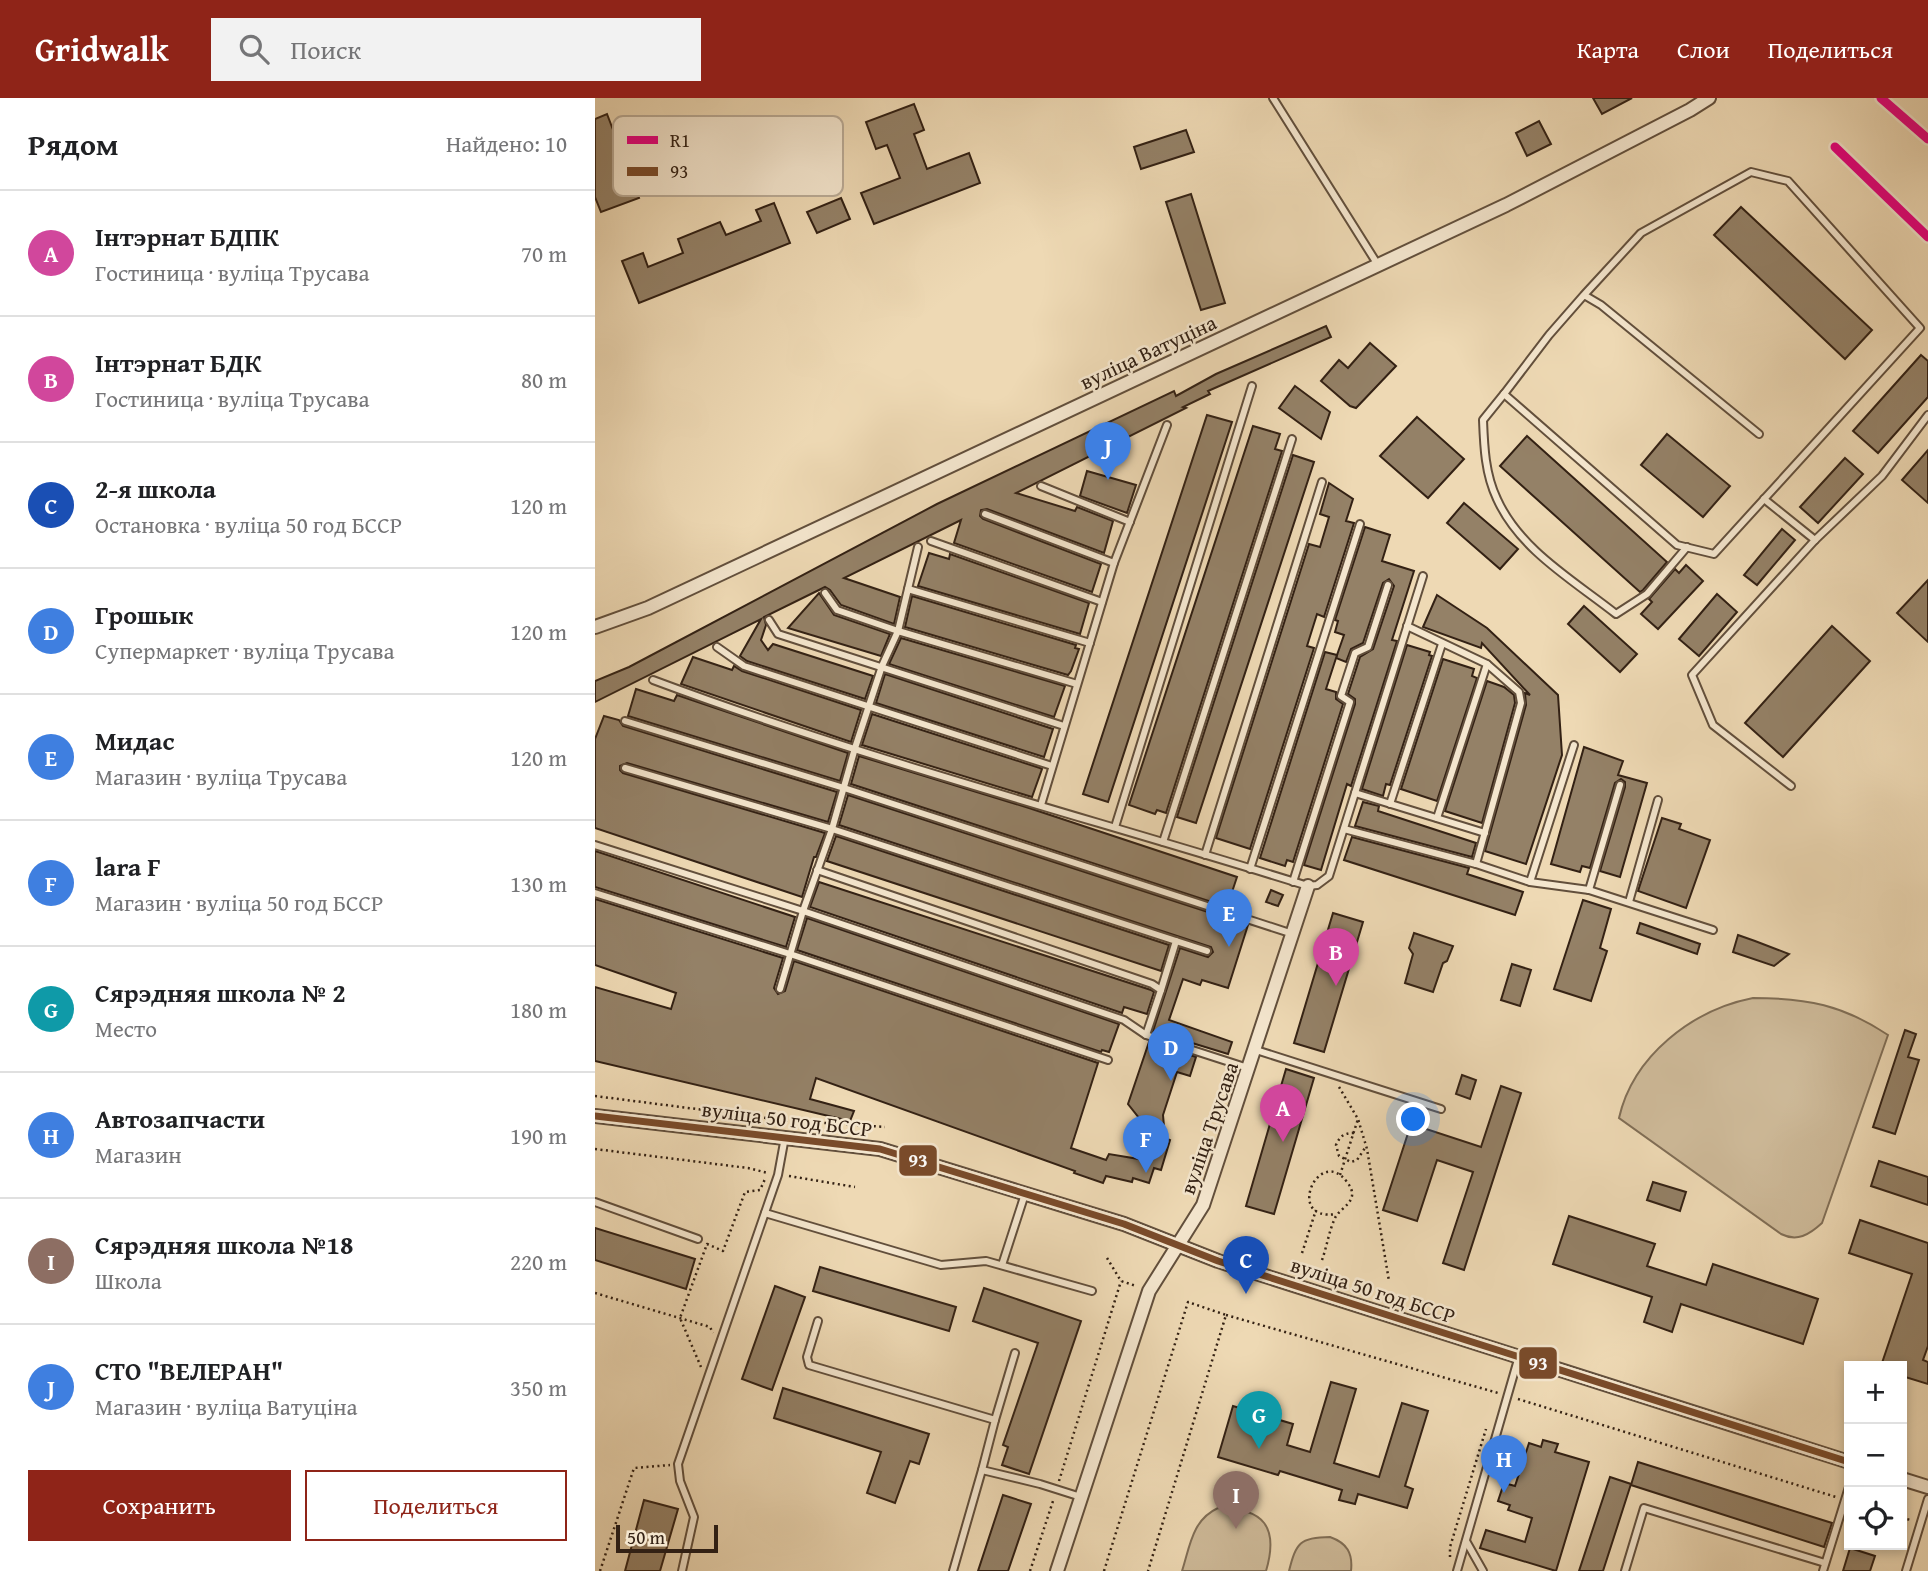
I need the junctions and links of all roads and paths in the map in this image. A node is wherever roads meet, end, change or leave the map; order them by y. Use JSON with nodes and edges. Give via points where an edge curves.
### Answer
{"nodes":[{"id":1,"x":1273,"y":98,"type":"edge"},
{"id":2,"x":1709,"y":98,"type":"edge"},
{"id":3,"x":1378,"y":265,"type":"junction"},
{"id":4,"x":1584,"y":295,"type":"junction"},
{"id":5,"x":1920,"y":328,"type":"junction"},
{"id":6,"x":1928,"y":334,"type":"edge"},
{"id":7,"x":1252,"y":386,"type":"dead end"},
{"id":8,"x":1504,"y":394,"type":"junction"},
{"id":9,"x":1928,"y":415,"type":"edge"},
{"id":10,"x":1167,"y":425,"type":"dead end"},
{"id":11,"x":1759,"y":434,"type":"dead end"},
{"id":12,"x":1292,"y":439,"type":"dead end"},
{"id":13,"x":1322,"y":482,"type":"dead end"},
{"id":14,"x":1041,"y":486,"type":"dead end"},
{"id":15,"x":1764,"y":499,"type":"junction"},
{"id":16,"x":985,"y":514,"type":"dead end"},
{"id":17,"x":1130,"y":522,"type":"junction"},
{"id":18,"x":1360,"y":524,"type":"dead end"},
{"id":19,"x":1815,"y":540,"type":"junction"},
{"id":20,"x":931,"y":541,"type":"dead end"},
{"id":21,"x":918,"y":547,"type":"dead end"},
{"id":22,"x":1687,"y":547,"type":"junction"},
{"id":23,"x":1114,"y":563,"type":"junction"},
{"id":24,"x":1423,"y":576,"type":"dead end"},
{"id":25,"x":1388,"y":585,"type":"dead end"},
{"id":26,"x":908,"y":589,"type":"junction"},
{"id":27,"x":825,"y":593,"type":"dead end"},
{"id":28,"x":1103,"y":602,"type":"junction"},
{"id":29,"x":769,"y":620,"type":"dead end"},
{"id":30,"x":1407,"y":626,"type":"junction"},
{"id":31,"x":595,"y":627,"type":"edge"},
{"id":32,"x":898,"y":631,"type":"junction"},
{"id":33,"x":1090,"y":643,"type":"junction"},
{"id":34,"x":1442,"y":644,"type":"junction"},
{"id":35,"x":717,"y":646,"type":"dead end"},
{"id":36,"x":1487,"y":664,"type":"junction"},
{"id":37,"x":882,"y":666,"type":"junction"},
{"id":38,"x":653,"y":680,"type":"dead end"},
{"id":39,"x":1077,"y":684,"type":"junction"},
{"id":40,"x":869,"y":708,"type":"junction"},
{"id":41,"x":625,"y":721,"type":"dead end"},
{"id":42,"x":1064,"y":726,"type":"junction"},
{"id":43,"x":1574,"y":745,"type":"dead end"},
{"id":44,"x":855,"y":748,"type":"junction"},
{"id":45,"x":1052,"y":766,"type":"junction"},
{"id":46,"x":625,"y":768,"type":"dead end"},
{"id":47,"x":1620,"y":785,"type":"dead end"},
{"id":48,"x":1791,"y":786,"type":"dead end"},
{"id":49,"x":843,"y":788,"type":"junction"},
{"id":50,"x":1355,"y":793,"type":"junction"},
{"id":51,"x":1658,"y":800,"type":"dead end"},
{"id":52,"x":1389,"y":804,"type":"junction"},
{"id":53,"x":1041,"y":805,"type":"junction"},
{"id":54,"x":1437,"y":818,"type":"junction"},
{"id":55,"x":1115,"y":828,"type":"junction"},
{"id":56,"x":832,"y":829,"type":"junction"},
{"id":57,"x":1344,"y":829,"type":"junction"},
{"id":58,"x":1485,"y":833,"type":"junction"},
{"id":59,"x":1163,"y":842,"type":"junction"},
{"id":60,"x":595,"y":845,"type":"edge"},
{"id":61,"x":1205,"y":855,"type":"junction"},
{"id":62,"x":1476,"y":864,"type":"junction"},
{"id":63,"x":1250,"y":869,"type":"junction"},
{"id":64,"x":817,"y":870,"type":"junction"},
{"id":65,"x":1293,"y":882,"type":"junction"},
{"id":66,"x":1530,"y":882,"type":"junction"},
{"id":67,"x":1308,"y":886,"type":"junction"},
{"id":68,"x":1589,"y":890,"type":"junction"},
{"id":69,"x":595,"y":893,"type":"edge"},
{"id":70,"x":1629,"y":902,"type":"junction"},
{"id":71,"x":803,"y":911,"type":"junction"},
{"id":72,"x":1713,"y":930,"type":"dead end"},
{"id":73,"x":1293,"y":934,"type":"junction"},
{"id":74,"x":1176,"y":941,"type":"junction"},
{"id":75,"x":1207,"y":951,"type":"dead end"},
{"id":76,"x":790,"y":954,"type":"junction"},
{"id":77,"x":780,"y":989,"type":"dead end"},
{"id":78,"x":1161,"y":990,"type":"junction"},
{"id":79,"x":1146,"y":1035,"type":"junction"},
{"id":80,"x":1256,"y":1050,"type":"junction"},
{"id":81,"x":1108,"y":1060,"type":"dead end"},
{"id":82,"x":1250,"y":1069,"type":"junction"},
{"id":83,"x":1332,"y":1074,"type":"junction"},
{"id":84,"x":595,"y":1096,"type":"edge"},
{"id":85,"x":1441,"y":1109,"type":"dead end"},
{"id":86,"x":595,"y":1116,"type":"edge"},
{"id":87,"x":1358,"y":1119,"type":"junction"},
{"id":88,"x":884,"y":1127,"type":"dead end"},
{"id":89,"x":1354,"y":1133,"type":"junction"},
{"id":90,"x":785,"y":1137,"type":"junction"},
{"id":91,"x":1366,"y":1146,"type":"junction"},
{"id":92,"x":595,"y":1149,"type":"edge"},
{"id":93,"x":1345,"y":1160,"type":"junction"},
{"id":94,"x":768,"y":1173,"type":"junction"},
{"id":95,"x":778,"y":1175,"type":"junction"},
{"id":96,"x":1340,"y":1175,"type":"junction"},
{"id":97,"x":855,"y":1187,"type":"dead end"},
{"id":98,"x":1025,"y":1194,"type":"junction"},
{"id":99,"x":595,"y":1202,"type":"edge"},
{"id":100,"x":1316,"y":1210,"type":"junction"},
{"id":101,"x":765,"y":1213,"type":"junction"},
{"id":102,"x":1336,"y":1214,"type":"junction"},
{"id":103,"x":698,"y":1239,"type":"dead end"},
{"id":104,"x":1176,"y":1246,"type":"junction"},
{"id":105,"x":1302,"y":1253,"type":"dead end"},
{"id":106,"x":1107,"y":1258,"type":"dead end"},
{"id":107,"x":1322,"y":1260,"type":"dead end"},
{"id":108,"x":1002,"y":1265,"type":"junction"},
{"id":109,"x":1121,"y":1281,"type":"junction"},
{"id":110,"x":1389,"y":1281,"type":"dead end"},
{"id":111,"x":1141,"y":1288,"type":"dead end"},
{"id":112,"x":1092,"y":1291,"type":"dead end"},
{"id":113,"x":595,"y":1293,"type":"edge"},
{"id":114,"x":1226,"y":1315,"type":"junction"},
{"id":115,"x":680,"y":1318,"type":"junction"},
{"id":116,"x":818,"y":1321,"type":"dead end"},
{"id":117,"x":715,"y":1336,"type":"dead end"},
{"id":118,"x":1015,"y":1353,"type":"dead end"},
{"id":119,"x":1519,"y":1356,"type":"junction"},
{"id":120,"x":705,"y":1361,"type":"dead end"},
{"id":121,"x":1508,"y":1396,"type":"junction"},
{"id":122,"x":995,"y":1420,"type":"junction"},
{"id":123,"x":1487,"y":1427,"type":"dead end"},
{"id":124,"x":1844,"y":1460,"type":"edge"},
{"id":125,"x":678,"y":1464,"type":"junction"},
{"id":126,"x":982,"y":1470,"type":"junction"},
{"id":127,"x":1907,"y":1481,"type":"edge"},
{"id":128,"x":1928,"y":1487,"type":"edge"},
{"id":129,"x":1057,"y":1490,"type":"junction"},
{"id":130,"x":1081,"y":1497,"type":"junction"},
{"id":131,"x":1844,"y":1499,"type":"edge"},
{"id":132,"x":1928,"y":1499,"type":"edge"},
{"id":133,"x":1844,"y":1502,"type":"edge"},
{"id":134,"x":1466,"y":1541,"type":"junction"},
{"id":135,"x":1450,"y":1559,"type":"dead end"},
{"id":136,"x":1824,"y":1567,"type":"edge"},
{"id":137,"x":600,"y":1571,"type":"edge"},
{"id":138,"x":682,"y":1571,"type":"edge"},
{"id":139,"x":953,"y":1571,"type":"edge"},
{"id":140,"x":1030,"y":1571,"type":"edge"},
{"id":141,"x":1058,"y":1571,"type":"edge"},
{"id":142,"x":1104,"y":1571,"type":"edge"},
{"id":143,"x":1148,"y":1571,"type":"edge"},
{"id":144,"x":1457,"y":1571,"type":"edge"},
{"id":145,"x":1483,"y":1571,"type":"edge"},
{"id":146,"x":1625,"y":1571,"type":"edge"},
{"id":147,"x":1906,"y":1571,"type":"edge"}],
"edges":[{"from":1,"to":3,"type":"lane"},
{"from":2,"to":3,"type":"street","name":"вуліца Ватуціна","via":[[1506,205]]},
{"from":3,"to":31,"type":"street","name":"вуліца Ватуціна","via":[[648,608]]},
{"from":4,"to":5,"type":"lane","via":[[1641,233],[1751,172],[1788,181]]},
{"from":4,"to":8,"type":"lane"},
{"from":4,"to":11,"type":"lane"},
{"from":5,"to":6,"type":"lane"},
{"from":5,"to":15,"type":"lane"},
{"from":7,"to":55,"type":"lane"},
{"from":8,"to":22,"type":"lane","via":[[1677,545]]},
{"from":8,"to":22,"type":"lane","via":[[1483,419],[1485,456],[1496,499],[1525,542],[1616,614],[1647,594]]},
{"from":9,"to":19,"type":"lane","via":[[1882,476]]},
{"from":10,"to":17,"type":"lane"},
{"from":12,"to":59,"type":"lane"},
{"from":13,"to":61,"type":"lane"},
{"from":14,"to":17,"type":"lane"},
{"from":15,"to":19,"type":"lane"},
{"from":15,"to":22,"type":"lane","via":[[1714,554]]},
{"from":16,"to":23,"type":"lane"},
{"from":17,"to":23,"type":"lane"},
{"from":18,"to":63,"type":"lane"},
{"from":19,"to":48,"type":"lane","via":[[1692,675],[1713,725]]},
{"from":20,"to":28,"type":"lane"},
{"from":21,"to":26,"type":"lane"},
{"from":23,"to":28,"type":"lane"},
{"from":24,"to":30,"type":"lane"},
{"from":25,"to":65,"type":"lane","via":[[1368,648],[1355,653],[1344,685],[1341,696],[1350,702]]},
{"from":26,"to":32,"type":"lane"},
{"from":26,"to":33,"type":"lane"},
{"from":27,"to":32,"type":"lane","via":[[837,610]]},
{"from":28,"to":33,"type":"lane"},
{"from":29,"to":37,"type":"lane","via":[[778,634]]},
{"from":30,"to":34,"type":"lane"},
{"from":30,"to":50,"type":"lane"},
{"from":32,"to":37,"type":"lane"},
{"from":32,"to":39,"type":"lane"},
{"from":33,"to":39,"type":"lane"},
{"from":34,"to":36,"type":"lane"},
{"from":34,"to":52,"type":"lane"},
{"from":35,"to":40,"type":"lane","via":[[744,666]]},
{"from":36,"to":54,"type":"lane"},
{"from":36,"to":58,"type":"lane","via":[[1519,692],[1521,703]]},
{"from":37,"to":40,"type":"lane"},
{"from":37,"to":42,"type":"lane"},
{"from":38,"to":44,"type":"lane"},
{"from":39,"to":42,"type":"lane"},
{"from":40,"to":44,"type":"lane"},
{"from":40,"to":45,"type":"lane"},
{"from":41,"to":49,"type":"lane"},
{"from":42,"to":45,"type":"lane"},
{"from":43,"to":66,"type":"lane"},
{"from":44,"to":49,"type":"lane"},
{"from":44,"to":53,"type":"lane"},
{"from":45,"to":53,"type":"lane"},
{"from":46,"to":56,"type":"lane"},
{"from":47,"to":68,"type":"lane"},
{"from":49,"to":56,"type":"lane"},
{"from":49,"to":73,"type":"lane"},
{"from":50,"to":52,"type":"lane"},
{"from":50,"to":57,"type":"lane"},
{"from":51,"to":70,"type":"lane"},
{"from":52,"to":54,"type":"lane"},
{"from":53,"to":55,"type":"lane"},
{"from":54,"to":58,"type":"lane"},
{"from":55,"to":59,"type":"lane"},
{"from":56,"to":64,"type":"lane"},
{"from":56,"to":74,"type":"lane"},
{"from":57,"to":62,"type":"lane"},
{"from":57,"to":67,"type":"lane","via":[[1329,876]]},
{"from":58,"to":62,"type":"lane"},
{"from":59,"to":61,"type":"lane"},
{"from":60,"to":71,"type":"lane"},
{"from":61,"to":63,"type":"lane"},
{"from":62,"to":66,"type":"lane"},
{"from":63,"to":65,"type":"lane"},
{"from":64,"to":71,"type":"lane"},
{"from":64,"to":78,"type":"lane"},
{"from":65,"to":67,"type":"lane"},
{"from":66,"to":68,"type":"lane"},
{"from":67,"to":73,"type":"street","name":"вуліца Трусава"},
{"from":68,"to":70,"type":"lane"},
{"from":69,"to":76,"type":"lane"},
{"from":70,"to":72,"type":"lane"},
{"from":71,"to":76,"type":"lane"},
{"from":71,"to":79,"type":"lane","via":[[1124,1020]]},
{"from":73,"to":80,"type":"street","name":"вуліца Трусава"},
{"from":74,"to":75,"type":"lane"},
{"from":74,"to":78,"type":"lane"},
{"from":76,"to":77,"type":"lane"},
{"from":76,"to":81,"type":"lane"},
{"from":78,"to":79,"type":"lane"},
{"from":79,"to":82,"type":"lane"},
{"from":80,"to":82,"type":"street","name":"вуліца Трусава"},
{"from":80,"to":83,"type":"lane"},
{"from":82,"to":104,"type":"street","name":"вуліца Трусава","via":[[1203,1205]]},
{"from":83,"to":85,"type":"lane"},
{"from":83,"to":87,"type":"path"},
{"from":84,"to":88,"type":"path","via":[[782,1120]]},
{"from":86,"to":90,"type":"street","name":"вуліца 50 год БССР"},
{"from":87,"to":89,"type":"path"},
{"from":87,"to":91,"type":"path"},
{"from":89,"to":93,"type":"path"},
{"from":89,"to":93,"type":"path","via":[[1345,1133],[1336,1145]]},
{"from":90,"to":95,"type":"lane"},
{"from":90,"to":98,"type":"street","name":"вуліца 50 год БССР","via":[[880,1149]]},
{"from":91,"to":93,"type":"path","via":[[1357,1160]]},
{"from":91,"to":110,"type":"path"},
{"from":92,"to":94,"type":"path"},
{"from":93,"to":96,"type":"path"},
{"from":94,"to":95,"type":"path"},
{"from":94,"to":115,"type":"path","via":[[760,1190],[745,1192],[723,1251],[707,1244]]},
{"from":95,"to":97,"type":"path"},
{"from":95,"to":101,"type":"lane"},
{"from":96,"to":100,"type":"path","via":[[1320,1175],[1311,1185],[1309,1198]]},
{"from":96,"to":102,"type":"path","via":[[1351,1192],[1348,1206]]},
{"from":98,"to":104,"type":"street","name":"вуліца 50 год БССР","via":[[1124,1224]]},
{"from":98,"to":108,"type":"lane"},
{"from":99,"to":103,"type":"lane"},
{"from":100,"to":102,"type":"path"},
{"from":100,"to":105,"type":"path"},
{"from":101,"to":108,"type":"lane","via":[[941,1265],[986,1261]]},
{"from":101,"to":125,"type":"lane"},
{"from":102,"to":107,"type":"path"},
{"from":104,"to":119,"type":"street","name":"вуліца 50 год БССР"},
{"from":104,"to":130,"type":"street","name":"вуліца Трусава","via":[[1149,1290]]},
{"from":106,"to":109,"type":"path"},
{"from":108,"to":112,"type":"lane"},
{"from":109,"to":111,"type":"path"},
{"from":109,"to":129,"type":"path"},
{"from":113,"to":115,"type":"path"},
{"from":114,"to":121,"type":"path"},
{"from":114,"to":142,"type":"path","via":[[1188,1302]]},
{"from":114,"to":143,"type":"path"},
{"from":115,"to":117,"type":"path","via":[[710,1327]]},
{"from":115,"to":120,"type":"path","via":[[701,1367]]},
{"from":116,"to":122,"type":"lane","via":[[807,1357],[809,1365]]},
{"from":118,"to":122,"type":"lane"},
{"from":119,"to":121,"type":"lane"},
{"from":119,"to":124,"type":"street","name":"вуліца 50 год БССР"},
{"from":121,"to":131,"type":"path"},
{"from":121,"to":134,"type":"lane"},
{"from":122,"to":126,"type":"lane"},
{"from":123,"to":135,"type":"path"},
{"from":125,"to":137,"type":"path","via":[[634,1468]]},
{"from":125,"to":138,"type":"lane","via":[[694,1517]]},
{"from":126,"to":129,"type":"lane"},
{"from":126,"to":139,"type":"lane"},
{"from":127,"to":128,"type":"street"},
{"from":129,"to":130,"type":"lane"},
{"from":129,"to":140,"type":"path"},
{"from":130,"to":141,"type":"street","name":"вуліца Трусава"},
{"from":132,"to":147,"type":"lane"},
{"from":133,"to":136,"type":"lane"},
{"from":134,"to":144,"type":"lane"},
{"from":134,"to":145,"type":"lane"},
{"from":136,"to":146,"type":"lane","via":[[1644,1508]]}]}
